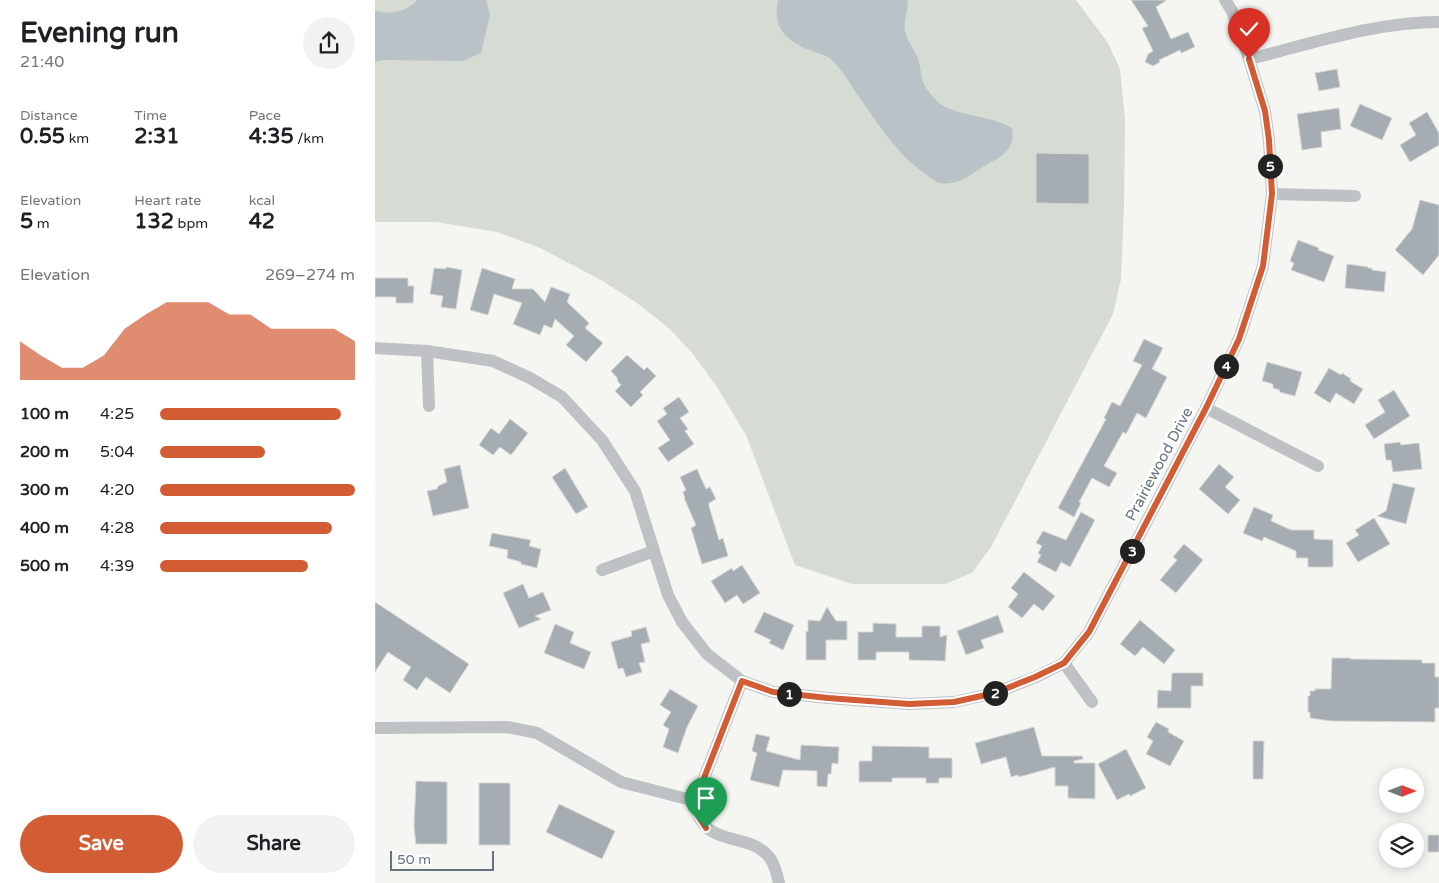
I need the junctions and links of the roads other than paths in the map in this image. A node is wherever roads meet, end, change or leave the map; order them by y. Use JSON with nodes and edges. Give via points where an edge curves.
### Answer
{"nodes":[{"id":1,"x":1225,"y":0,"type":"edge"},
{"id":2,"x":1439,"y":22,"type":"edge"},
{"id":3,"x":1249,"y":59,"type":"junction"},
{"id":4,"x":1272,"y":194,"type":"junction"},
{"id":5,"x":1355,"y":196,"type":"dead end"},
{"id":6,"x":375,"y":348,"type":"edge"},
{"id":7,"x":427,"y":351,"type":"junction"},
{"id":8,"x":429,"y":406,"type":"dead end"},
{"id":9,"x":1206,"y":408,"type":"junction"},
{"id":10,"x":1318,"y":466,"type":"dead end"},
{"id":11,"x":654,"y":551,"type":"junction"},
{"id":12,"x":602,"y":570,"type":"dead end"},
{"id":13,"x":1064,"y":663,"type":"junction"},
{"id":14,"x":742,"y":681,"type":"junction"},
{"id":15,"x":1092,"y":702,"type":"dead end"},
{"id":16,"x":375,"y":728,"type":"edge"},
{"id":17,"x":695,"y":801,"type":"junction"},
{"id":18,"x":779,"y":883,"type":"edge"}],
"edges":[{"from":1,"to":3,"type":"street","name":"Prairiewood Drive"},
{"from":2,"to":3,"type":"street","via":[[1371,29]]},
{"from":3,"to":4,"type":"street","name":"Prairiewood Drive","via":[[1265,111]]},
{"from":4,"to":5,"type":"street"},
{"from":4,"to":9,"type":"street","name":"Prairiewood Drive","via":[[1263,266],[1239,339]]},
{"from":6,"to":7,"type":"street","name":"Prairiewood Drive"},
{"from":7,"to":8,"type":"street"},
{"from":7,"to":11,"type":"street","name":"Prairiewood Drive","via":[[493,360],[562,396],[602,440],[635,491]]},
{"from":9,"to":10,"type":"street","name":"Prairiewood Drive"},
{"from":9,"to":13,"type":"street","name":"Prairiewood Drive","via":[[1089,632]]},
{"from":11,"to":12,"type":"street"},
{"from":11,"to":14,"type":"street","name":"Prairiewood Drive","via":[[668,595],[683,622],[707,654]]},
{"from":13,"to":14,"type":"street","name":"Prairiewood Drive","via":[[995,693],[954,702],[909,704],[828,698],[773,692]]},
{"from":13,"to":15,"type":"street"},
{"from":14,"to":17,"type":"street"},
{"from":16,"to":17,"type":"street","via":[[507,727],[537,733],[621,782]]},
{"from":17,"to":18,"type":"street","via":[[697,814],[706,828],[755,846],[769,856]]}]}
